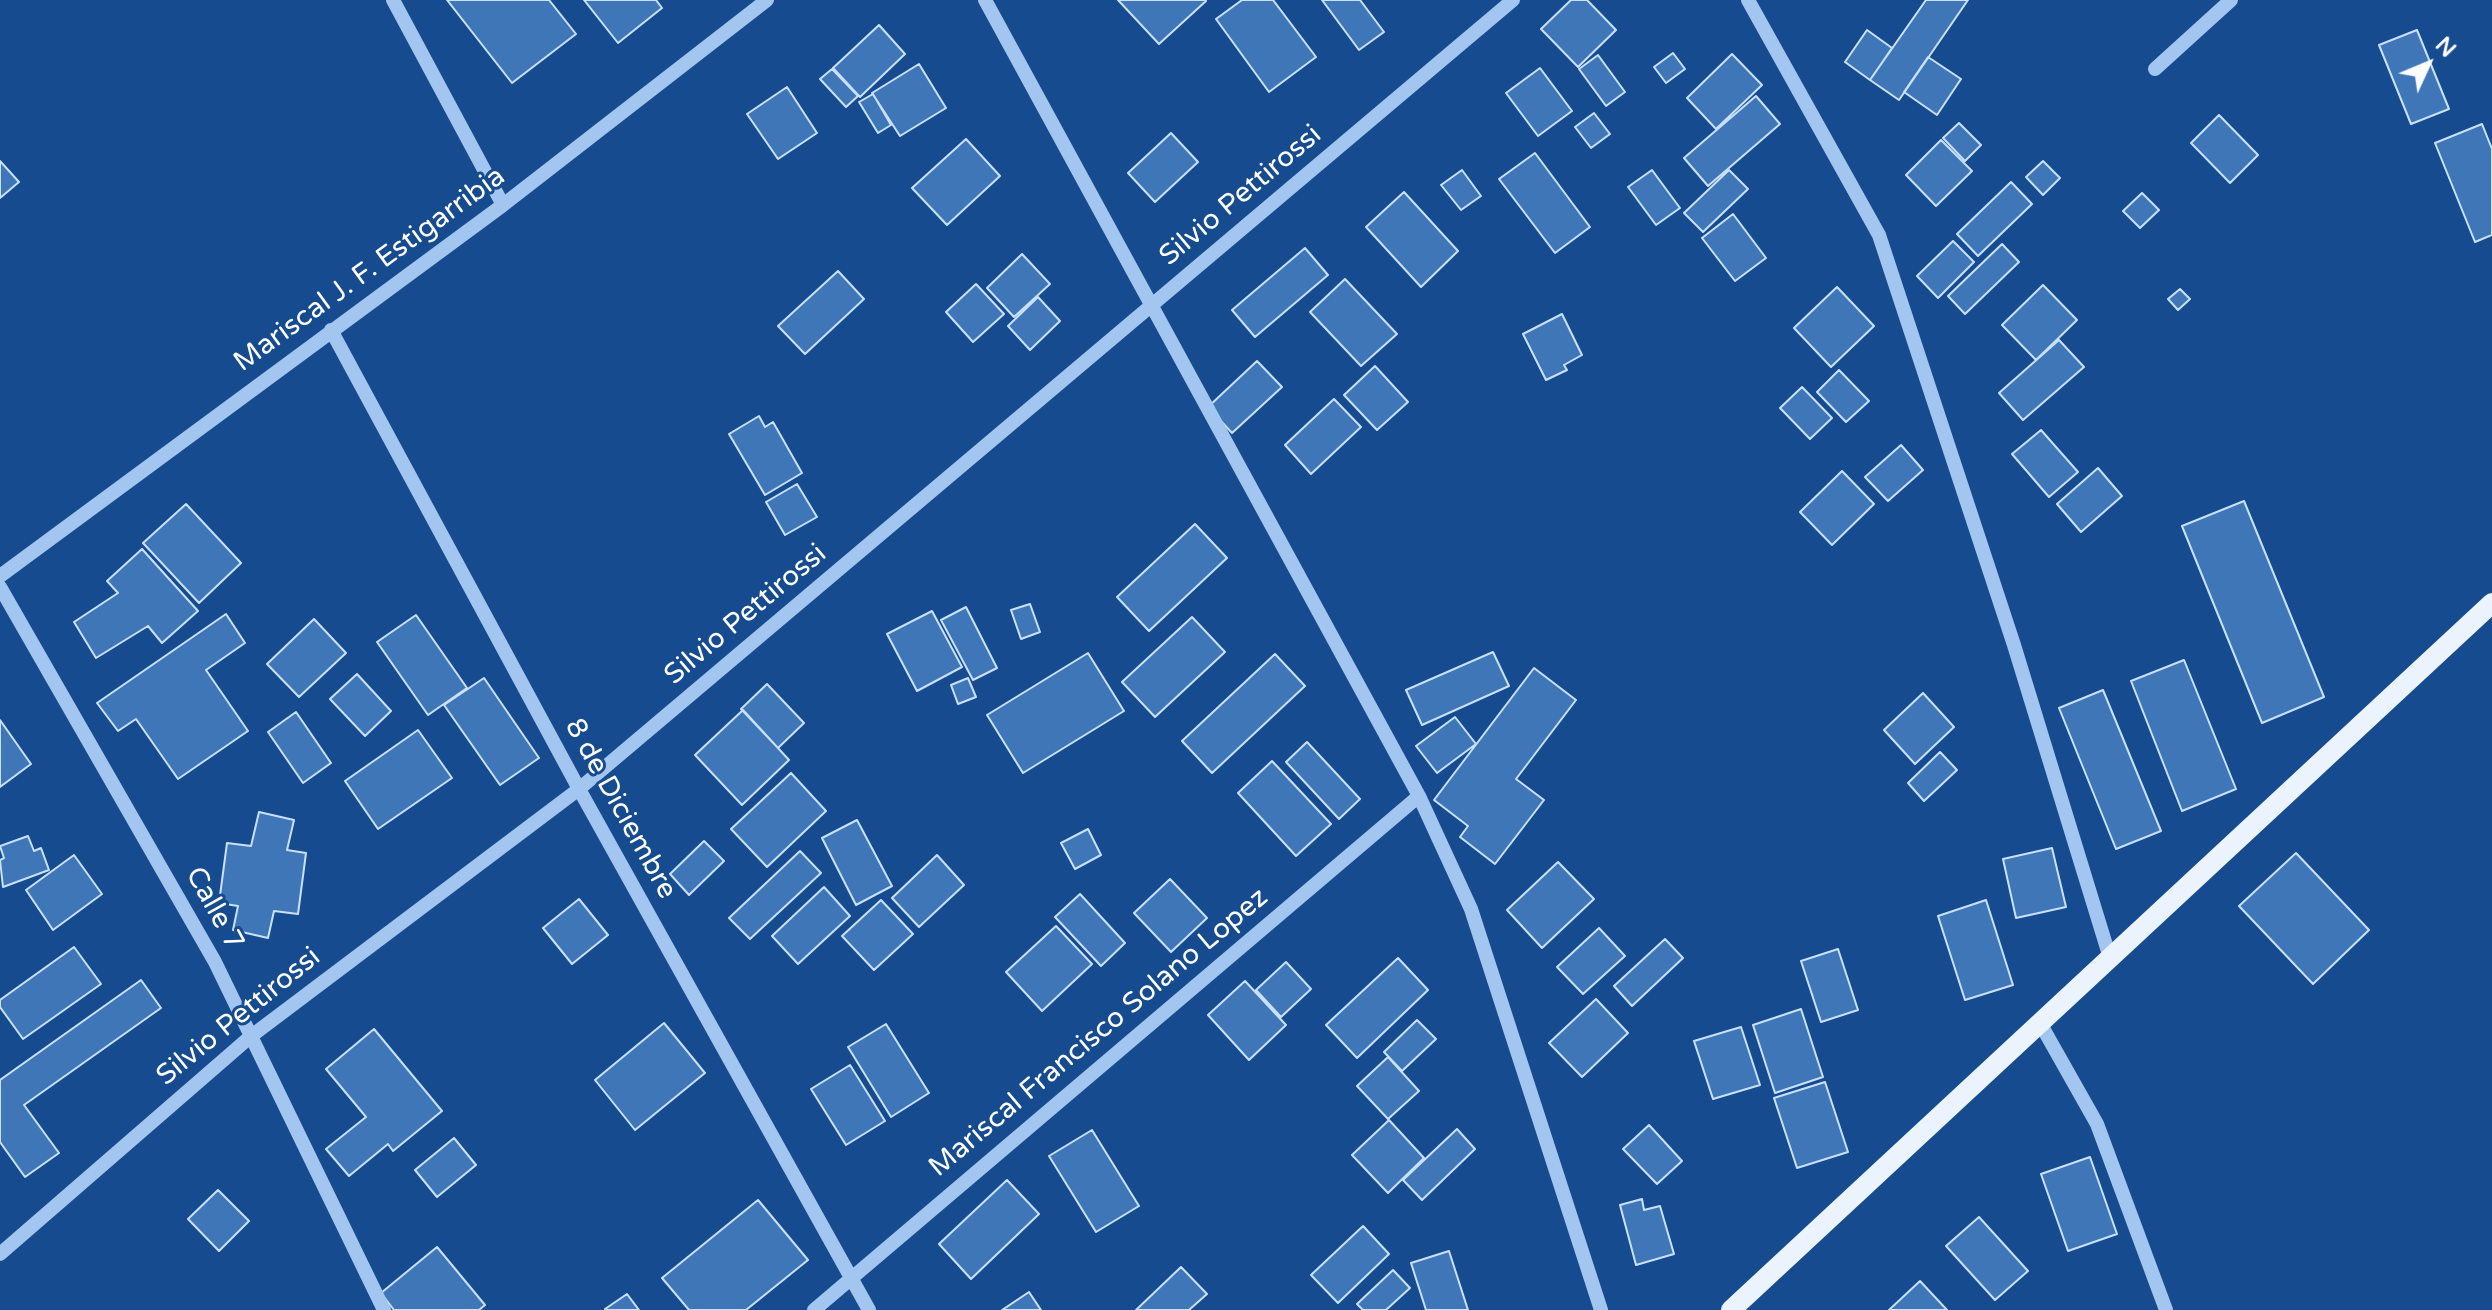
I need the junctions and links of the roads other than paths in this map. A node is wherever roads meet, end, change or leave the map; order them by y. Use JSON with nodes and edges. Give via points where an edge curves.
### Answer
{"nodes":[{"id":1,"x":393,"y":0,"type":"edge"},
{"id":2,"x":767,"y":0,"type":"edge"},
{"id":3,"x":985,"y":0,"type":"edge"},
{"id":4,"x":1513,"y":0,"type":"edge"},
{"id":5,"x":1748,"y":0,"type":"edge"},
{"id":6,"x":2231,"y":0,"type":"edge"},
{"id":7,"x":2155,"y":69,"type":"dead end"},
{"id":8,"x":503,"y":205,"type":"junction"},
{"id":9,"x":1150,"y":307,"type":"junction"},
{"id":10,"x":331,"y":330,"type":"junction"},
{"id":11,"x":0,"y":576,"type":"edge"},
{"id":12,"x":0,"y":587,"type":"edge"},
{"id":13,"x":2492,"y":603,"type":"edge"},
{"id":14,"x":579,"y":789,"type":"junction"},
{"id":15,"x":1419,"y":796,"type":"junction"},
{"id":16,"x":2110,"y":958,"type":"junction"},
{"id":17,"x":2040,"y":1023,"type":"junction"},
{"id":18,"x":250,"y":1037,"type":"junction"},
{"id":19,"x":0,"y":1254,"type":"edge"},
{"id":20,"x":851,"y":1278,"type":"junction"},
{"id":21,"x":384,"y":1310,"type":"edge"},
{"id":22,"x":814,"y":1310,"type":"edge"},
{"id":23,"x":869,"y":1310,"type":"edge"},
{"id":24,"x":1601,"y":1310,"type":"edge"},
{"id":25,"x":1731,"y":1310,"type":"edge"},
{"id":26,"x":2166,"y":1310,"type":"edge"}],
"edges":[{"from":1,"to":8,"type":"street"},
{"from":2,"to":8,"type":"street","name":"Mariscal J. F. Estigarribia"},
{"from":3,"to":9,"type":"street"},
{"from":4,"to":9,"type":"street","name":"Silvio Pettirossi"},
{"from":5,"to":16,"type":"street","via":[[1879,235]]},
{"from":6,"to":7,"type":"street"},
{"from":8,"to":10,"type":"street","name":"Mariscal J. F. Estigarribia"},
{"from":9,"to":14,"type":"street","name":"Silvio Pettirossi"},
{"from":9,"to":15,"type":"street"},
{"from":10,"to":11,"type":"street","name":"Mariscal J. F. Estigarribia"},
{"from":10,"to":14,"type":"street","name":"8 de Diciembre"},
{"from":12,"to":18,"type":"street","name":"Calle 7","via":[[215,962]]},
{"from":13,"to":16,"type":"main road"},
{"from":14,"to":18,"type":"street","name":"Silvio Pettirossi"},
{"from":14,"to":20,"type":"street","name":"8 de Diciembre"},
{"from":15,"to":20,"type":"street","name":"Mariscal Francisco Solano Lopez"},
{"from":15,"to":24,"type":"street","via":[[1471,909]]},
{"from":16,"to":17,"type":"main road"},
{"from":17,"to":25,"type":"main road"},
{"from":17,"to":26,"type":"street","via":[[2097,1124]]},
{"from":18,"to":19,"type":"street","name":"Silvio Pettirossi"},
{"from":18,"to":21,"type":"street","name":"Calle 7"},
{"from":20,"to":22,"type":"street","name":"Mariscal Francisco Solano Lopez"},
{"from":20,"to":23,"type":"street","name":"8 de Diciembre"}]}
